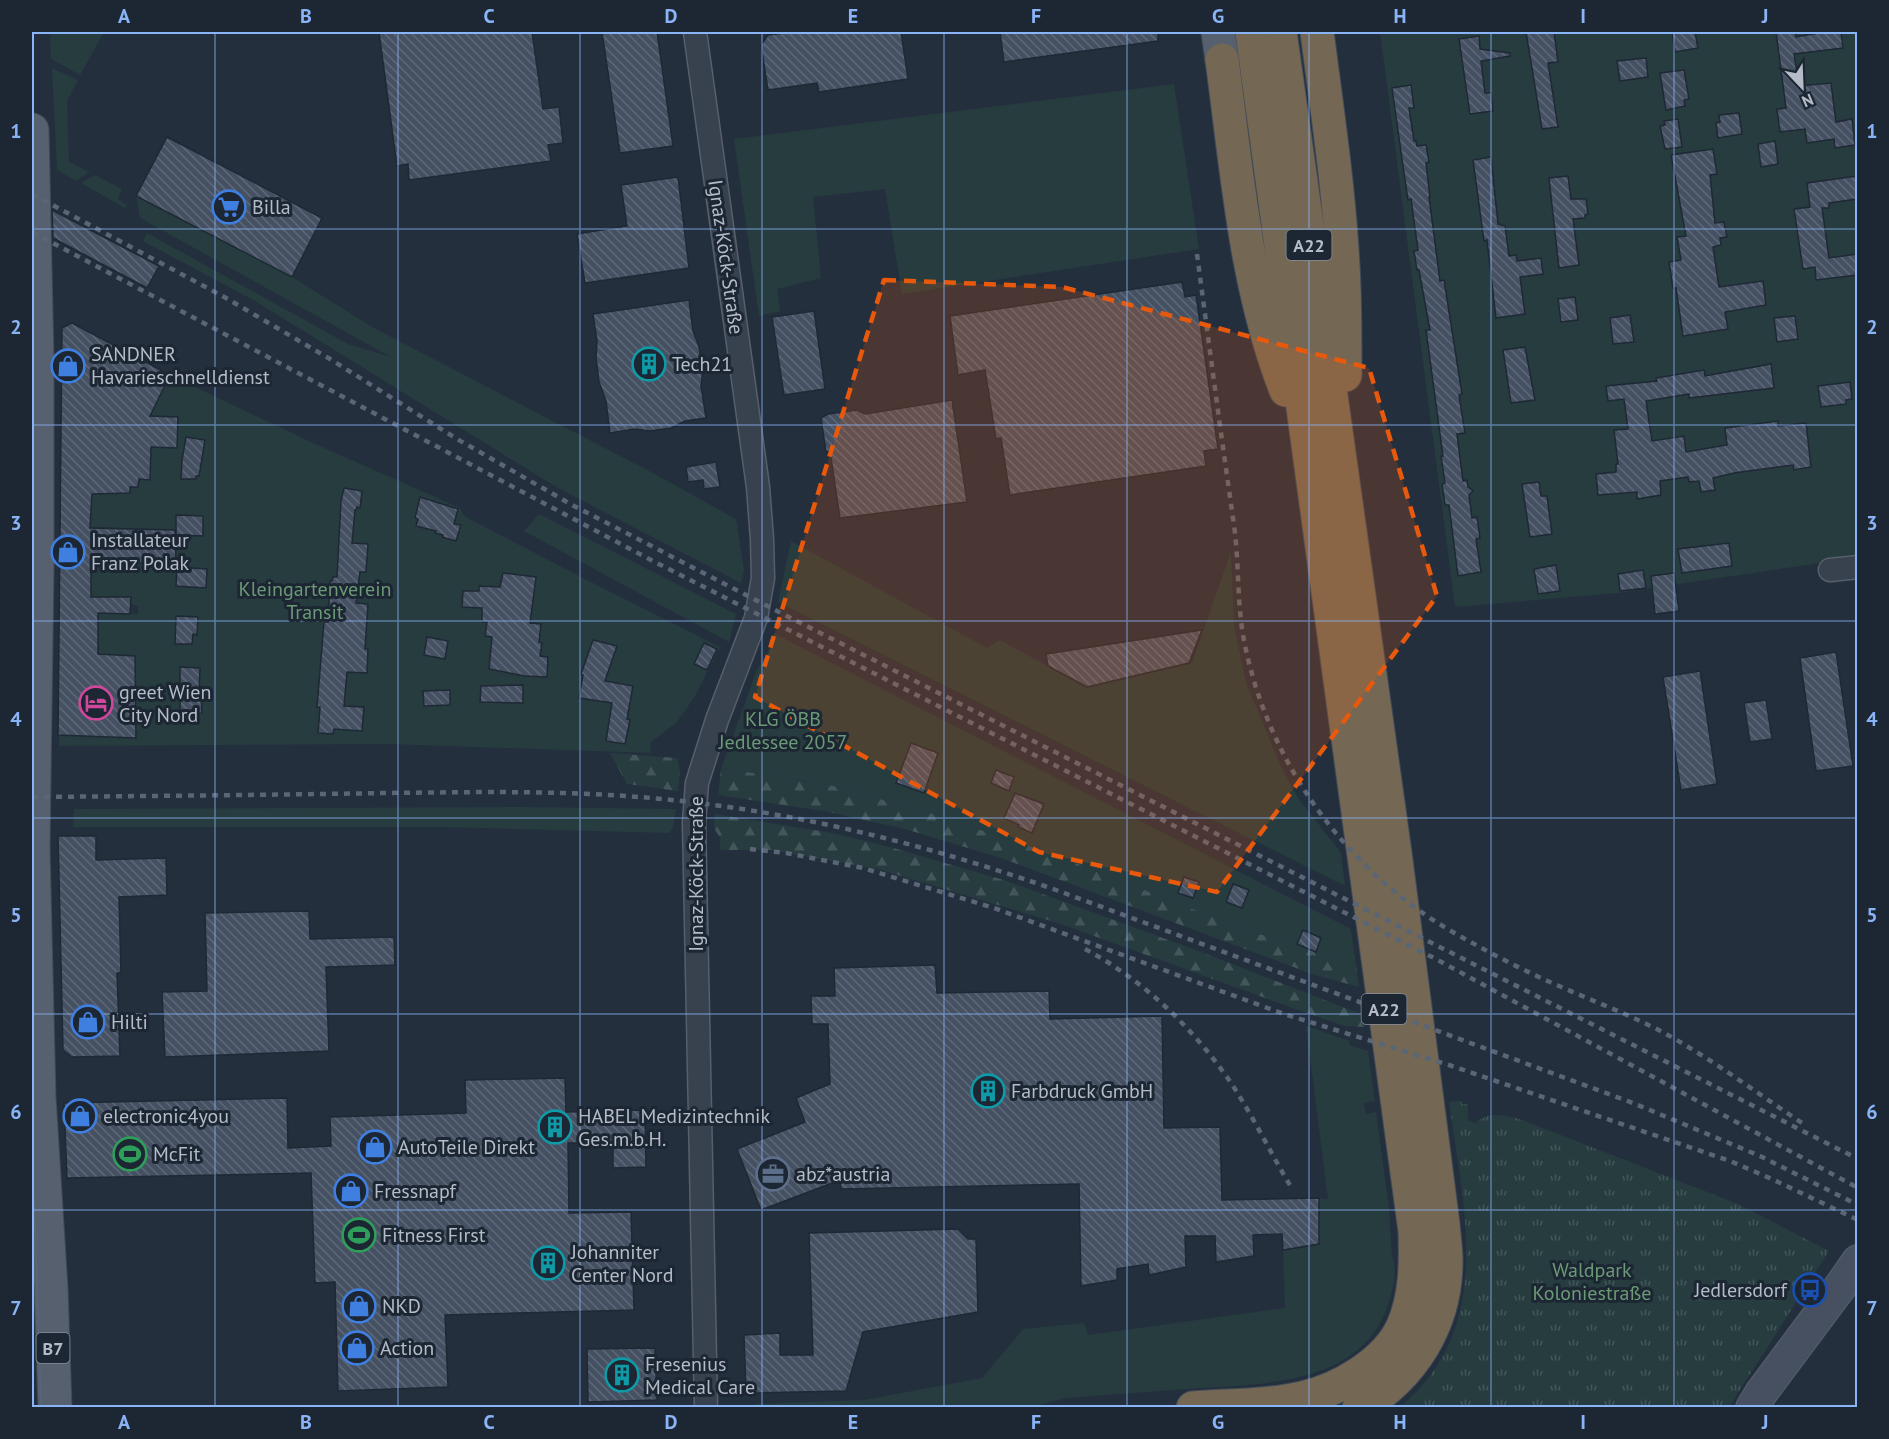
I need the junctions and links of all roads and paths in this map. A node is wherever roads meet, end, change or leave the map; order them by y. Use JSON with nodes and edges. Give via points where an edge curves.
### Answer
{"nodes":[{"id":1,"x":696,"y":32,"type":"edge"},
{"id":2,"x":1252,"y":32,"type":"edge"},
{"id":3,"x":1280,"y":32,"type":"edge"},
{"id":4,"x":1317,"y":32,"type":"edge"},
{"id":5,"x":1220,"y":46,"type":"edge"},
{"id":6,"x":32,"y":130,"type":"edge"},
{"id":7,"x":1324,"y":454,"type":"junction"},
{"id":8,"x":1857,"y":567,"type":"edge"},
{"id":9,"x":1830,"y":570,"type":"dead end"},
{"id":10,"x":1857,"y":1261,"type":"edge"},
{"id":11,"x":55,"y":1407,"type":"edge"},
{"id":12,"x":706,"y":1407,"type":"edge"},
{"id":13,"x":1193,"y":1407,"type":"edge"},
{"id":14,"x":1359,"y":1407,"type":"edge"},
{"id":15,"x":1752,"y":1407,"type":"edge"}],
"edges":[{"from":1,"to":12,"type":"street","name":"Ignaz-Köck-Straße","via":[[758,487],[763,554],[756,618],[697,783],[694,822]]},
{"from":2,"to":7,"type":"highway","number":"A22"},
{"from":3,"to":7,"type":"highway","number":"A22"},
{"from":4,"to":7,"type":"highway","via":[[1344,287],[1346,383]]},
{"from":5,"to":7,"type":"highway","via":[[1246,236],[1261,306],[1280,372]]},
{"from":6,"to":11,"type":"main road","number":"B7","via":[[37,360],[33,860],[39,1098]]},
{"from":7,"to":13,"type":"highway","number":"A22","via":[[1354,787],[1415,1231],[1412,1296],[1402,1327],[1383,1353],[1361,1374],[1334,1388],[1303,1398]]},
{"from":7,"to":14,"type":"highway","number":"A22","via":[[1395,853],[1446,1262],[1442,1299],[1429,1336],[1408,1369],[1380,1396]]},
{"from":8,"to":9,"type":"street"},
{"from":10,"to":15,"type":"street"}]}
